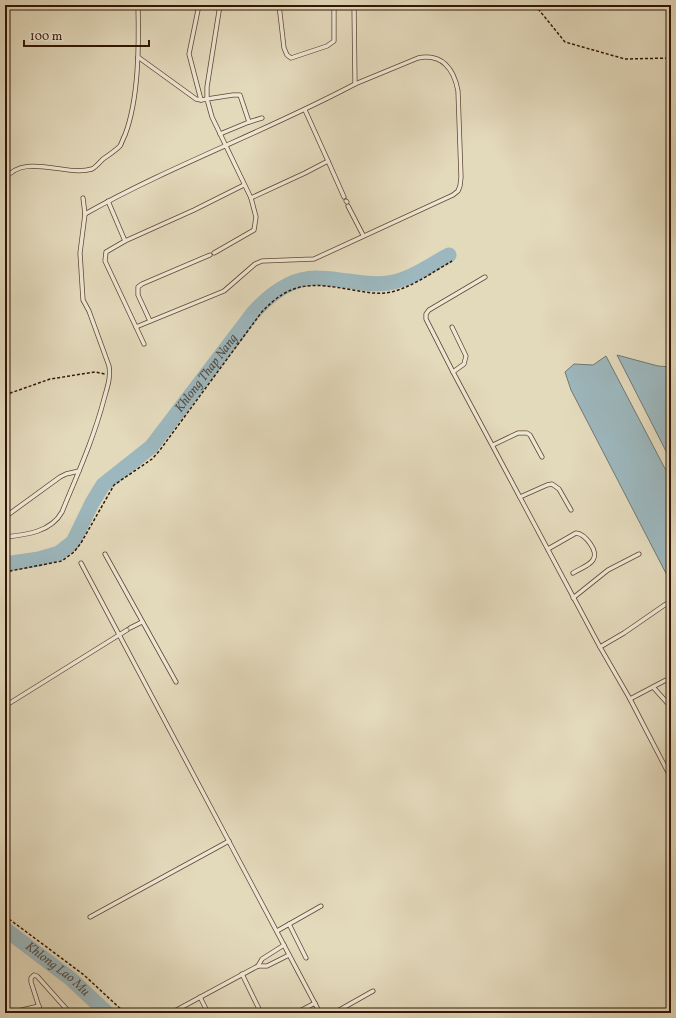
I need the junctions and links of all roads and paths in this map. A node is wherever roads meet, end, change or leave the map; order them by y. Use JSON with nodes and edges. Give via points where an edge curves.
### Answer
{"nodes":[{"id":1,"x":138,"y":5,"type":"edge"},
{"id":2,"x":199,"y":5,"type":"edge"},
{"id":3,"x":220,"y":5,"type":"edge"},
{"id":4,"x":279,"y":5,"type":"edge"},
{"id":5,"x":334,"y":5,"type":"edge"},
{"id":6,"x":354,"y":5,"type":"edge"},
{"id":7,"x":535,"y":5,"type":"edge"},
{"id":8,"x":138,"y":57,"type":"junction"},
{"id":9,"x":671,"y":58,"type":"edge"},
{"id":10,"x":355,"y":84,"type":"junction"},
{"id":11,"x":206,"y":99,"type":"junction"},
{"id":12,"x":201,"y":100,"type":"junction"},
{"id":13,"x":306,"y":110,"type":"junction"},
{"id":14,"x":262,"y":118,"type":"dead end"},
{"id":15,"x":249,"y":122,"type":"junction"},
{"id":16,"x":220,"y":134,"type":"junction"},
{"id":17,"x":225,"y":146,"type":"junction"},
{"id":18,"x":328,"y":161,"type":"junction"},
{"id":19,"x":5,"y":179,"type":"edge"},
{"id":20,"x":244,"y":185,"type":"junction"},
{"id":21,"x":83,"y":198,"type":"dead end"},
{"id":22,"x":251,"y":198,"type":"junction"},
{"id":23,"x":108,"y":201,"type":"junction"},
{"id":24,"x":85,"y":214,"type":"junction"},
{"id":25,"x":363,"y":235,"type":"junction"},
{"id":26,"x":125,"y":241,"type":"junction"},
{"id":27,"x":452,"y":261,"type":"dead end"},
{"id":28,"x":485,"y":277,"type":"dead end"},
{"id":29,"x":150,"y":321,"type":"junction"},
{"id":30,"x":136,"y":327,"type":"junction"},
{"id":31,"x":452,"y":327,"type":"dead end"},
{"id":32,"x":144,"y":344,"type":"dead end"},
{"id":33,"x":453,"y":372,"type":"junction"},
{"id":34,"x":110,"y":376,"type":"junction"},
{"id":35,"x":5,"y":395,"type":"edge"},
{"id":36,"x":493,"y":445,"type":"junction"},
{"id":37,"x":542,"y":457,"type":"dead end"},
{"id":38,"x":79,"y":471,"type":"junction"},
{"id":39,"x":520,"y":497,"type":"junction"},
{"id":40,"x":571,"y":510,"type":"dead end"},
{"id":41,"x":5,"y":517,"type":"edge"},
{"id":42,"x":5,"y":537,"type":"edge"},
{"id":43,"x":548,"y":548,"type":"junction"},
{"id":44,"x":105,"y":554,"type":"dead end"},
{"id":45,"x":639,"y":554,"type":"dead end"},
{"id":46,"x":81,"y":562,"type":"dead end"},
{"id":47,"x":5,"y":573,"type":"edge"},
{"id":48,"x":573,"y":573,"type":"dead end"},
{"id":49,"x":573,"y":598,"type":"junction"},
{"id":50,"x":666,"y":604,"type":"dead end"},
{"id":51,"x":142,"y":622,"type":"junction"},
{"id":52,"x":120,"y":634,"type":"junction"},
{"id":53,"x":600,"y":647,"type":"junction"},
{"id":54,"x":666,"y":680,"type":"dead end"},
{"id":55,"x":176,"y":682,"type":"dead end"},
{"id":56,"x":653,"y":687,"type":"junction"},
{"id":57,"x":630,"y":699,"type":"junction"},
{"id":58,"x":5,"y":706,"type":"edge"},
{"id":59,"x":671,"y":707,"type":"edge"},
{"id":60,"x":671,"y":778,"type":"edge"},
{"id":61,"x":229,"y":841,"type":"junction"},
{"id":62,"x":321,"y":906,"type":"dead end"},
{"id":63,"x":5,"y":916,"type":"edge"},
{"id":64,"x":90,"y":917,"type":"dead end"},
{"id":65,"x":289,"y":924,"type":"junction"},
{"id":66,"x":277,"y":931,"type":"junction"},
{"id":67,"x":284,"y":945,"type":"junction"},
{"id":68,"x":289,"y":955,"type":"junction"},
{"id":69,"x":306,"y":958,"type":"dead end"},
{"id":70,"x":258,"y":966,"type":"junction"},
{"id":71,"x":242,"y":974,"type":"junction"},
{"id":72,"x":373,"y":991,"type":"dead end"},
{"id":73,"x":200,"y":997,"type":"junction"},
{"id":74,"x":315,"y":1003,"type":"junction"},
{"id":75,"x":39,"y":1006,"type":"junction"},
{"id":76,"x":9,"y":1013,"type":"edge"},
{"id":77,"x":41,"y":1013,"type":"edge"},
{"id":78,"x":70,"y":1013,"type":"edge"},
{"id":79,"x":125,"y":1013,"type":"edge"},
{"id":80,"x":171,"y":1013,"type":"edge"},
{"id":81,"x":208,"y":1013,"type":"edge"},
{"id":82,"x":261,"y":1013,"type":"edge"},
{"id":83,"x":296,"y":1013,"type":"edge"},
{"id":84,"x":320,"y":1013,"type":"edge"},
{"id":85,"x":334,"y":1013,"type":"edge"}],
"edges":[{"from":1,"to":8,"type":"lane"},
{"from":2,"to":12,"type":"lane","via":[[189,54]]},
{"from":3,"to":11,"type":"lane"},
{"from":4,"to":5,"type":"lane","via":[[284,48],[286,55],[291,58],[327,46],[334,41]]},
{"from":6,"to":10,"type":"lane"},
{"from":7,"to":9,"type":"path","via":[[565,42],[625,59]]},
{"from":8,"to":12,"type":"lane","via":[[188,94]]},
{"from":8,"to":19,"type":"lane","via":[[129,123],[121,145],[93,168],[70,171],[32,166],[18,168]]},
{"from":10,"to":13,"type":"lane"},
{"from":10,"to":25,"type":"lane","via":[[418,58],[432,56],[439,59],[451,70],[456,81],[461,151],[458,191]]},
{"from":11,"to":12,"type":"lane"},
{"from":11,"to":15,"type":"lane","via":[[240,95]]},
{"from":11,"to":16,"type":"lane"},
{"from":13,"to":17,"type":"lane"},
{"from":13,"to":18,"type":"lane"},
{"from":14,"to":15,"type":"lane"},
{"from":15,"to":16,"type":"lane"},
{"from":16,"to":17,"type":"lane"},
{"from":17,"to":20,"type":"lane"},
{"from":17,"to":23,"type":"lane"},
{"from":18,"to":22,"type":"lane"},
{"from":18,"to":25,"type":"lane"},
{"from":20,"to":22,"type":"lane"},
{"from":20,"to":26,"type":"lane"},
{"from":21,"to":24,"type":"lane"},
{"from":22,"to":29,"type":"lane","via":[[256,217],[254,230],[212,254],[138,287],[138,295]]},
{"from":23,"to":24,"type":"lane"},
{"from":23,"to":26,"type":"lane"},
{"from":24,"to":34,"type":"lane","via":[[80,253],[83,300],[109,366]]},
{"from":25,"to":29,"type":"lane","via":[[314,259],[262,261],[224,291]]},
{"from":26,"to":30,"type":"lane","via":[[106,252],[105,261]]},
{"from":27,"to":47,"type":"path","via":[[395,291],[377,293],[309,285],[290,291],[270,304],[160,450],[114,485],[74,552],[62,561]]},
{"from":28,"to":33,"type":"lane","via":[[426,314],[429,326]]},
{"from":29,"to":30,"type":"lane"},
{"from":30,"to":32,"type":"lane"},
{"from":31,"to":33,"type":"lane","via":[[466,356],[464,364]]},
{"from":33,"to":36,"type":"lane"},
{"from":34,"to":35,"type":"path","via":[[95,372],[50,379]]},
{"from":34,"to":38,"type":"lane","via":[[101,414]]},
{"from":36,"to":37,"type":"lane","via":[[518,433],[527,433]]},
{"from":36,"to":39,"type":"lane"},
{"from":38,"to":41,"type":"lane","via":[[60,477]]},
{"from":38,"to":42,"type":"lane","via":[[58,520],[41,530]]},
{"from":39,"to":40,"type":"lane","via":[[552,484],[559,489]]},
{"from":39,"to":43,"type":"lane"},
{"from":43,"to":48,"type":"lane","via":[[576,533],[584,536],[593,550],[594,559]]},
{"from":43,"to":49,"type":"lane"},
{"from":44,"to":51,"type":"lane"},
{"from":45,"to":49,"type":"lane","via":[[608,570]]},
{"from":46,"to":52,"type":"lane"},
{"from":49,"to":53,"type":"lane"},
{"from":50,"to":53,"type":"lane"},
{"from":51,"to":52,"type":"lane"},
{"from":51,"to":55,"type":"lane"},
{"from":52,"to":58,"type":"lane"},
{"from":52,"to":61,"type":"lane"},
{"from":53,"to":57,"type":"lane"},
{"from":54,"to":56,"type":"lane"},
{"from":56,"to":57,"type":"lane"},
{"from":56,"to":59,"type":"lane"},
{"from":57,"to":60,"type":"lane"},
{"from":61,"to":64,"type":"lane"},
{"from":61,"to":66,"type":"lane"},
{"from":62,"to":65,"type":"lane"},
{"from":63,"to":79,"type":"path","via":[[84,976]]},
{"from":65,"to":66,"type":"lane"},
{"from":65,"to":69,"type":"lane"},
{"from":66,"to":67,"type":"lane"},
{"from":67,"to":68,"type":"lane"},
{"from":67,"to":70,"type":"lane","via":[[262,959]]},
{"from":68,"to":70,"type":"lane","via":[[267,966]]},
{"from":68,"to":74,"type":"lane"},
{"from":70,"to":71,"type":"lane"},
{"from":71,"to":73,"type":"lane"},
{"from":71,"to":82,"type":"lane"},
{"from":72,"to":85,"type":"lane"},
{"from":73,"to":80,"type":"lane"},
{"from":73,"to":81,"type":"lane"},
{"from":74,"to":83,"type":"lane"},
{"from":74,"to":84,"type":"lane"},
{"from":75,"to":76,"type":"lane"},
{"from":75,"to":77,"type":"lane"},
{"from":75,"to":78,"type":"lane","via":[[31,982],[34,975]]}]}
